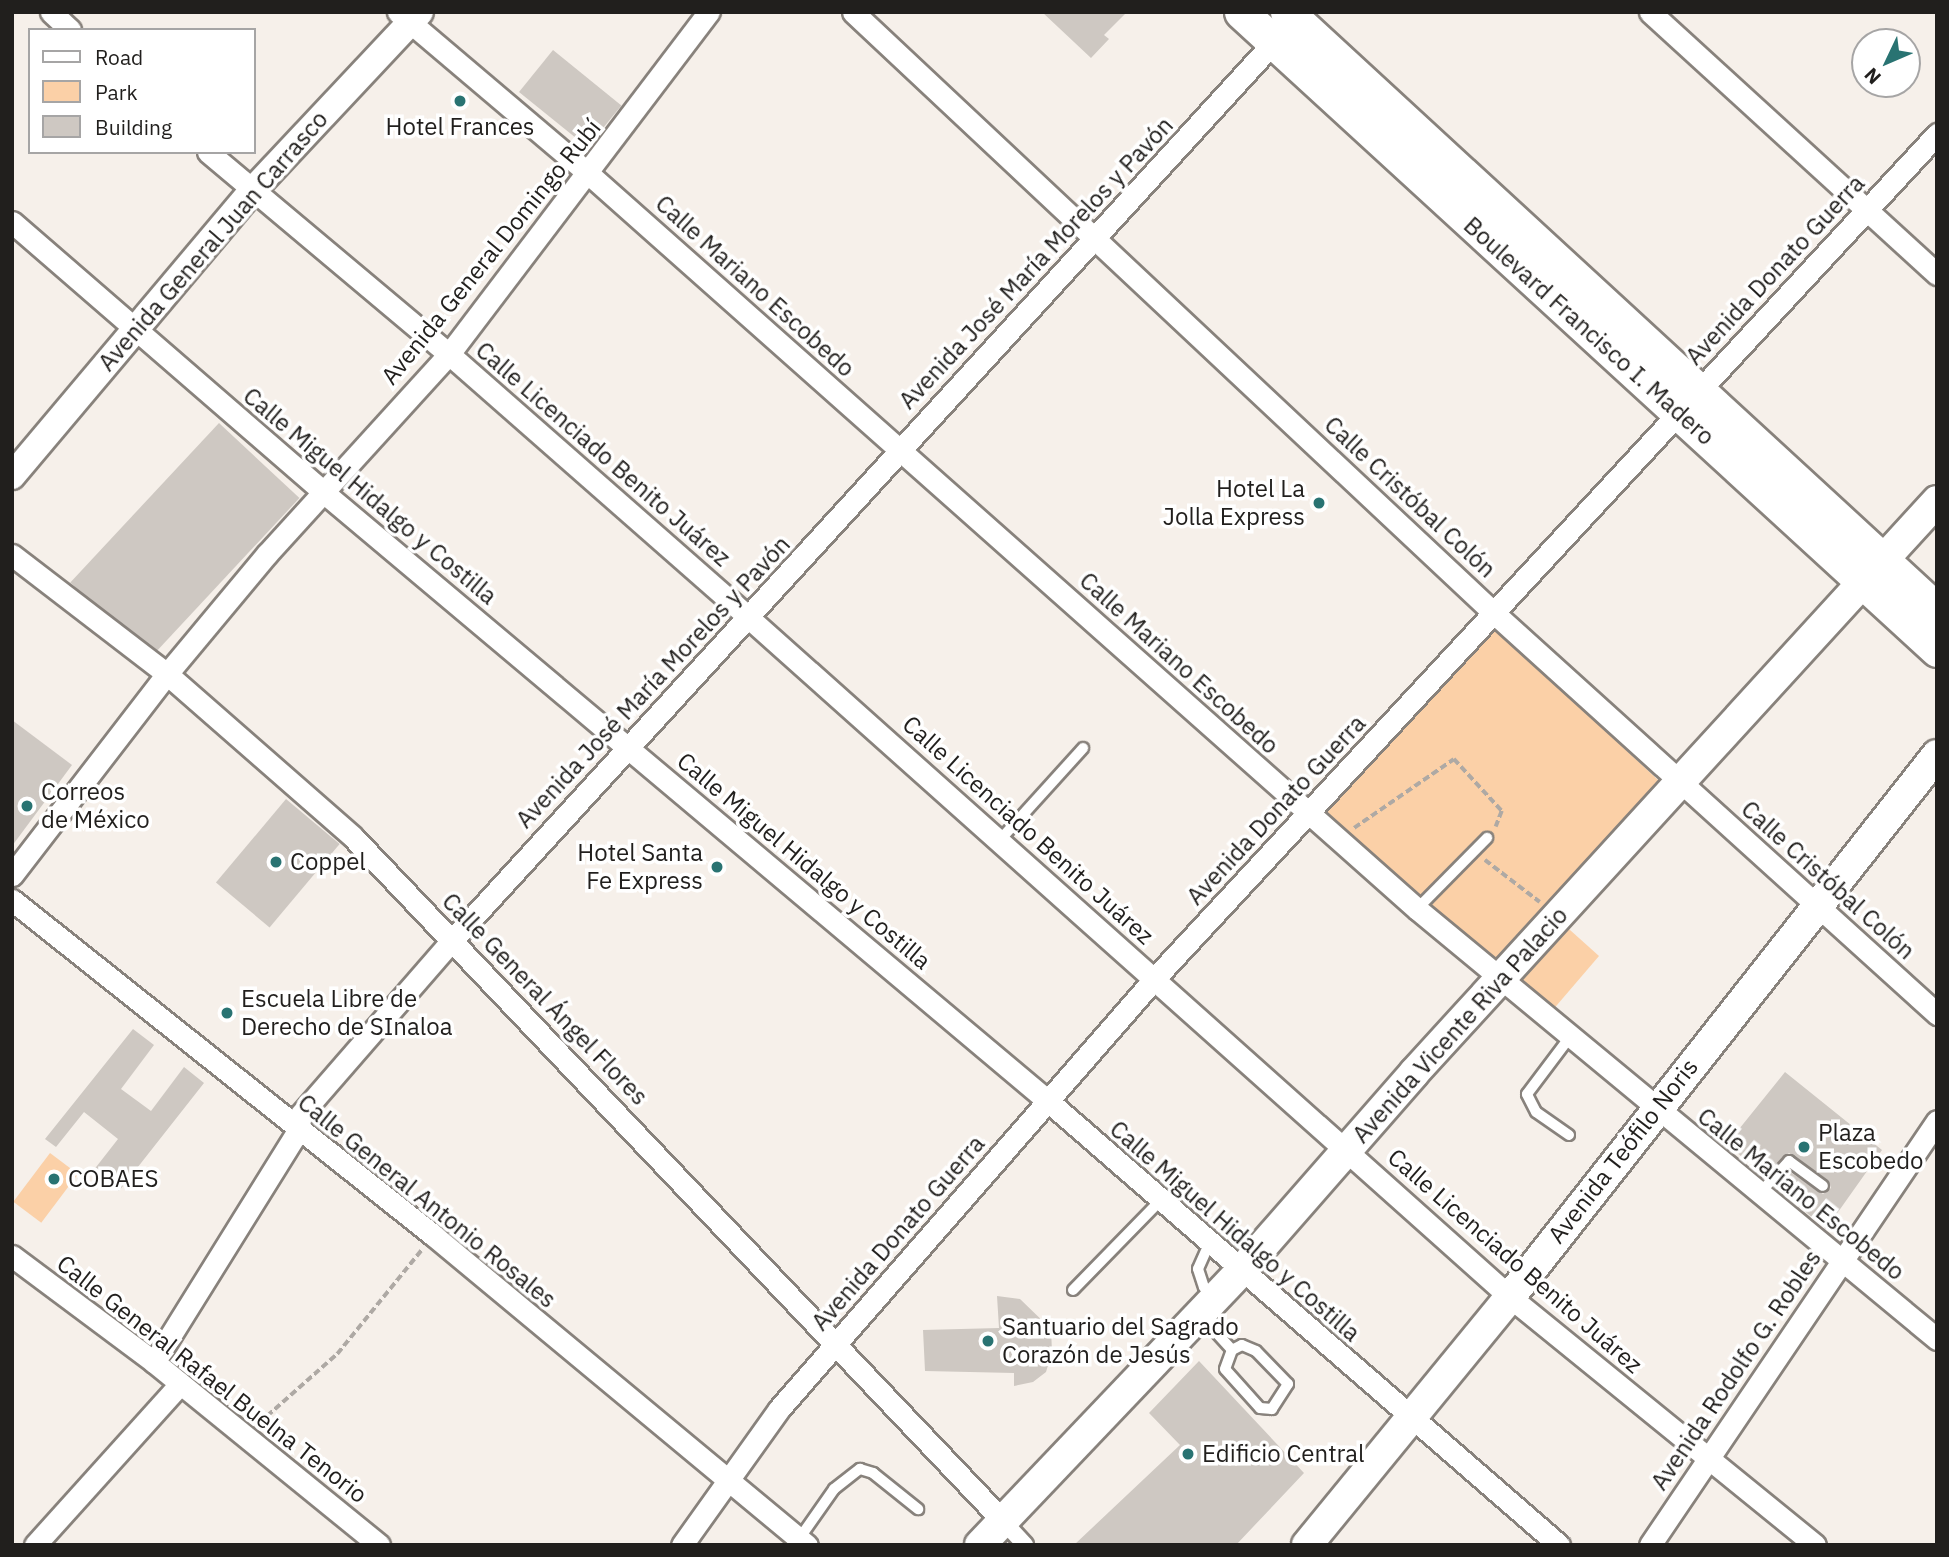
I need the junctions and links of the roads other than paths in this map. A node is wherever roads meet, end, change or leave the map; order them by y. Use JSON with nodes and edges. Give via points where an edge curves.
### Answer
{"nodes":[{"id":1,"x":51,"y":12,"type":"edge"},
{"id":2,"x":709,"y":12,"type":"edge"},
{"id":3,"x":853,"y":12,"type":"edge"},
{"id":4,"x":1241,"y":12,"type":"edge"},
{"id":5,"x":1650,"y":12,"type":"edge"},
{"id":6,"x":409,"y":16,"type":"edge"},
{"id":7,"x":1289,"y":21,"type":"edge"},
{"id":8,"x":68,"y":28,"type":"edge"},
{"id":9,"x":1937,"y":134,"type":"edge"},
{"id":10,"x":210,"y":154,"type":"edge"},
{"id":11,"x":590,"y":175,"type":"junction"},
{"id":12,"x":252,"y":191,"type":"junction"},
{"id":13,"x":1867,"y":210,"type":"junction"},
{"id":14,"x":12,"y":222,"type":"edge"},
{"id":15,"x":1095,"y":239,"type":"junction"},
{"id":16,"x":1937,"y":274,"type":"edge"},
{"id":17,"x":133,"y":330,"type":"junction"},
{"id":18,"x":449,"y":354,"type":"junction"},
{"id":19,"x":1689,"y":402,"type":"junction"},
{"id":20,"x":900,"y":450,"type":"junction"},
{"id":21,"x":12,"y":476,"type":"edge"},
{"id":22,"x":322,"y":491,"type":"junction"},
{"id":23,"x":1937,"y":502,"type":"edge"},
{"id":24,"x":12,"y":555,"type":"edge"},
{"id":25,"x":1873,"y":571,"type":"junction"},
{"id":26,"x":1937,"y":610,"type":"edge"},
{"id":27,"x":1494,"y":613,"type":"junction"},
{"id":28,"x":749,"y":618,"type":"junction"},
{"id":29,"x":1937,"y":650,"type":"edge"},
{"id":30,"x":167,"y":674,"type":"junction"},
{"id":31,"x":628,"y":746,"type":"junction"},
{"id":32,"x":1083,"y":748,"type":"dead end"},
{"id":33,"x":1937,"y":755,"type":"edge"},
{"id":34,"x":1680,"y":782,"type":"junction"},
{"id":35,"x":1309,"y":813,"type":"junction"},
{"id":36,"x":1000,"y":840,"type":"junction"},
{"id":37,"x":1490,"y":840,"type":"road end"},
{"id":38,"x":12,"y":875,"type":"edge"},
{"id":39,"x":12,"y":900,"type":"edge"},
{"id":40,"x":1817,"y":904,"type":"junction"},
{"id":41,"x":1417,"y":909,"type":"junction"},
{"id":42,"x":453,"y":939,"type":"junction"},
{"id":43,"x":1155,"y":978,"type":"junction"},
{"id":44,"x":1500,"y":979,"type":"junction"},
{"id":45,"x":1937,"y":1014,"type":"edge"},
{"id":46,"x":1570,"y":1037,"type":"junction"},
{"id":47,"x":1048,"y":1101,"type":"junction"},
{"id":48,"x":1655,"y":1109,"type":"junction"},
{"id":49,"x":1937,"y":1121,"type":"edge"},
{"id":50,"x":298,"y":1131,"type":"junction"},
{"id":51,"x":1569,"y":1135,"type":"dead end"},
{"id":52,"x":1346,"y":1152,"type":"junction"},
{"id":53,"x":1823,"y":1186,"type":"dead end"},
{"id":54,"x":1758,"y":1195,"type":"junction"},
{"id":55,"x":1160,"y":1201,"type":"junction"},
{"id":56,"x":1209,"y":1244,"type":"junction"},
{"id":57,"x":12,"y":1256,"type":"edge"},
{"id":58,"x":1842,"y":1261,"type":"junction"},
{"id":59,"x":1240,"y":1272,"type":"junction"},
{"id":60,"x":1073,"y":1290,"type":"dead end"},
{"id":61,"x":1510,"y":1297,"type":"junction"},
{"id":62,"x":1207,"y":1306,"type":"junction"},
{"id":63,"x":1937,"y":1339,"type":"edge"},
{"id":64,"x":835,"y":1346,"type":"junction"},
{"id":65,"x":1232,"y":1350,"type":"junction"},
{"id":66,"x":154,"y":1362,"type":"junction"},
{"id":67,"x":180,"y":1384,"type":"junction"},
{"id":68,"x":1410,"y":1419,"type":"junction"},
{"id":69,"x":1708,"y":1458,"type":"junction"},
{"id":70,"x":725,"y":1480,"type":"junction"},
{"id":71,"x":918,"y":1509,"type":"dead end"},
{"id":72,"x":1002,"y":1520,"type":"junction"},
{"id":73,"x":803,"y":1542,"type":"edge"},
{"id":74,"x":34,"y":1545,"type":"edge"},
{"id":75,"x":379,"y":1545,"type":"edge"},
{"id":76,"x":682,"y":1545,"type":"edge"},
{"id":77,"x":979,"y":1545,"type":"edge"},
{"id":78,"x":1025,"y":1545,"type":"edge"},
{"id":79,"x":1307,"y":1545,"type":"edge"},
{"id":80,"x":1559,"y":1545,"type":"edge"},
{"id":81,"x":1650,"y":1545,"type":"edge"},
{"id":82,"x":1815,"y":1545,"type":"edge"}],
"edges":[{"from":1,"to":8,"type":"street"},
{"from":2,"to":11,"type":"street","name":"Avenida General Domingo Rubí"},
{"from":3,"to":15,"type":"street","name":"Calle Cristóbal Colón"},
{"from":4,"to":7,"type":"main road","name":"Boulevard Francisco I. Madero"},
{"from":5,"to":13,"type":"street"},
{"from":6,"to":11,"type":"street","name":"Calle Mariano Escobedo"},
{"from":6,"to":12,"type":"street","name":"Avenida General Juan Carrasco"},
{"from":7,"to":15,"type":"street","name":"Avenida José María Morelos y Pavón"},
{"from":7,"to":19,"type":"main road","name":"Boulevard Francisco I. Madero"},
{"from":9,"to":13,"type":"street","name":"Avenida Donato Guerra"},
{"from":10,"to":12,"type":"street","name":"Calle Licenciado Benito Juárez"},
{"from":11,"to":18,"type":"street","name":"Avenida General Domingo Rubí"},
{"from":11,"to":20,"type":"street","name":"Calle Mariano Escobedo"},
{"from":12,"to":17,"type":"street","name":"Avenida General Juan Carrasco"},
{"from":12,"to":18,"type":"street","name":"Calle Licenciado Benito Juárez"},
{"from":13,"to":16,"type":"street"},
{"from":13,"to":19,"type":"street","name":"Avenida Donato Guerra"},
{"from":14,"to":17,"type":"street","name":"Calle Miguel Hidalgo y Costilla"},
{"from":15,"to":20,"type":"street","name":"Avenida José María Morelos y Pavón"},
{"from":15,"to":27,"type":"street","name":"Calle Cristóbal Colón"},
{"from":17,"to":21,"type":"street","name":"Avenida General Juan Carrasco"},
{"from":17,"to":22,"type":"street","name":"Calle Miguel Hidalgo y Costilla"},
{"from":18,"to":22,"type":"street","name":"Avenida General Domingo Rubí"},
{"from":18,"to":28,"type":"street","name":"Calle Licenciado Benito Juárez"},
{"from":19,"to":25,"type":"main road","name":"Boulevard Francisco I. Madero"},
{"from":19,"to":27,"type":"street","name":"Avenida Donato Guerra"},
{"from":20,"to":28,"type":"street","name":"Avenida José María Morelos y Pavón"},
{"from":20,"to":35,"type":"street","name":"Calle Mariano Escobedo"},
{"from":22,"to":30,"type":"street","name":"Avenida General Domingo Rubí"},
{"from":22,"to":31,"type":"street","name":"Calle Miguel Hidalgo y Costilla"},
{"from":23,"to":25,"type":"main road","name":"Avenida Vicente Riva Palacio"},
{"from":24,"to":30,"type":"street","name":"Calle General Ángel Flores"},
{"from":25,"to":26,"type":"main road","name":"Boulevard Francisco I. Madero"},
{"from":25,"to":29,"type":"main road","name":"Boulevard Francisco I. Madero"},
{"from":25,"to":34,"type":"main road","name":"Avenida Vicente Riva Palacio"},
{"from":27,"to":34,"type":"street","name":"Calle Cristóbal Colón"},
{"from":27,"to":35,"type":"street","name":"Avenida Donato Guerra"},
{"from":28,"to":31,"type":"street","name":"Avenida José María Morelos y Pavón"},
{"from":28,"to":36,"type":"street","name":"Calle Licenciado Benito Juárez"},
{"from":30,"to":38,"type":"street","name":"Avenida General Domingo Rubí"},
{"from":30,"to":42,"type":"street","name":"Calle General Ángel Flores","via":[[353,837]]},
{"from":31,"to":42,"type":"street","name":"Avenida José María Morelos y Pavón"},
{"from":31,"to":47,"type":"street","name":"Calle Miguel Hidalgo y Costilla"},
{"from":32,"to":36,"type":"lane"},
{"from":33,"to":40,"type":"main road","name":"Avenida Teófilo Noris"},
{"from":34,"to":40,"type":"street","name":"Calle Cristóbal Colón"},
{"from":34,"to":44,"type":"main road","name":"Avenida Vicente Riva Palacio"},
{"from":35,"to":41,"type":"street","name":"Calle Mariano Escobedo"},
{"from":35,"to":43,"type":"street","name":"Avenida Donato Guerra"},
{"from":36,"to":43,"type":"street","name":"Calle Licenciado Benito Juárez"},
{"from":37,"to":41,"type":"lane"},
{"from":39,"to":50,"type":"street","name":"Calle General Antonio Rosales"},
{"from":40,"to":45,"type":"street","name":"Calle Cristóbal Colón"},
{"from":40,"to":48,"type":"main road","name":"Avenida Teófilo Noris"},
{"from":41,"to":44,"type":"street","name":"Calle Mariano Escobedo"},
{"from":42,"to":50,"type":"street","name":"Avenida José María Morelos y Pavón","via":[[301,1114]]},
{"from":42,"to":64,"type":"street","name":"Calle General Ángel Flores"},
{"from":43,"to":47,"type":"street","name":"Avenida Donato Guerra"},
{"from":43,"to":52,"type":"street","name":"Calle Licenciado Benito Juárez"},
{"from":44,"to":46,"type":"street","name":"Calle Mariano Escobedo"},
{"from":44,"to":52,"type":"main road","name":"Avenida Vicente Riva Palacio"},
{"from":46,"to":48,"type":"street","name":"Calle Mariano Escobedo"},
{"from":46,"to":51,"type":"lane","via":[[1527,1094],[1536,1112]]},
{"from":47,"to":55,"type":"street","name":"Calle Miguel Hidalgo y Costilla"},
{"from":47,"to":64,"type":"street","name":"Avenida Donato Guerra"},
{"from":48,"to":54,"type":"street","name":"Calle Mariano Escobedo"},
{"from":48,"to":61,"type":"main road","name":"Avenida Teófilo Noris"},
{"from":49,"to":58,"type":"street","name":"Avenida Rodolfo G. Robles"},
{"from":50,"to":66,"type":"street","name":"Avenida José María Morelos y Pavón"},
{"from":50,"to":70,"type":"street","name":"Calle General Antonio Rosales","via":[[433,1235]]},
{"from":52,"to":59,"type":"main road","name":"Avenida Vicente Riva Palacio"},
{"from":52,"to":61,"type":"street","name":"Calle Licenciado Benito Juárez"},
{"from":53,"to":54,"type":"lane","via":[[1789,1161]]},
{"from":54,"to":58,"type":"street","name":"Calle Mariano Escobedo"},
{"from":55,"to":56,"type":"street","name":"Calle Miguel Hidalgo y Costilla"},
{"from":55,"to":60,"type":"lane"},
{"from":56,"to":59,"type":"street","name":"Calle Miguel Hidalgo y Costilla"},
{"from":56,"to":62,"type":"lane","via":[[1198,1269]]},
{"from":57,"to":66,"type":"street","name":"Calle General Rafael Buelna Tenorio"},
{"from":58,"to":63,"type":"street","name":"Calle Mariano Escobedo"},
{"from":58,"to":69,"type":"street","name":"Avenida Rodolfo G. Robles"},
{"from":59,"to":62,"type":"main road","name":"Avenida Vicente Riva Palacio"},
{"from":59,"to":68,"type":"street","name":"Calle Miguel Hidalgo y Costilla"},
{"from":61,"to":68,"type":"main road","name":"Avenida Teófilo Noris"},
{"from":61,"to":69,"type":"street","name":"Calle Licenciado Benito Juárez"},
{"from":62,"to":65,"type":"lane"},
{"from":62,"to":72,"type":"main road","name":"Avenida Vicente Riva Palacio"},
{"from":64,"to":70,"type":"street","name":"Avenida Donato Guerra"},
{"from":64,"to":72,"type":"street","name":"Calle General Ángel Flores"},
{"from":65,"to":65,"type":"lane","via":[[1225,1369],[1260,1408],[1272,1409],[1286,1392],[1284,1377],[1250,1346]]},
{"from":66,"to":67,"type":"street","name":"Calle General Rafael Buelna Tenorio"},
{"from":67,"to":74,"type":"street"},
{"from":67,"to":75,"type":"street","name":"Calle General Rafael Buelna Tenorio"},
{"from":68,"to":79,"type":"main road","name":"Avenida Teófilo Noris"},
{"from":68,"to":80,"type":"street","name":"Calle Miguel Hidalgo y Costilla"},
{"from":69,"to":81,"type":"street","name":"Avenida Rodolfo G. Robles"},
{"from":69,"to":82,"type":"street","name":"Calle Licenciado Benito Juárez"},
{"from":70,"to":73,"type":"street","name":"Calle General Antonio Rosales"},
{"from":70,"to":76,"type":"street","name":"Avenida Donato Guerra"},
{"from":71,"to":73,"type":"lane","via":[[873,1473],[860,1469],[834,1489]]},
{"from":72,"to":77,"type":"main road","name":"Avenida Vicente Riva Palacio"},
{"from":72,"to":78,"type":"street"}]}
